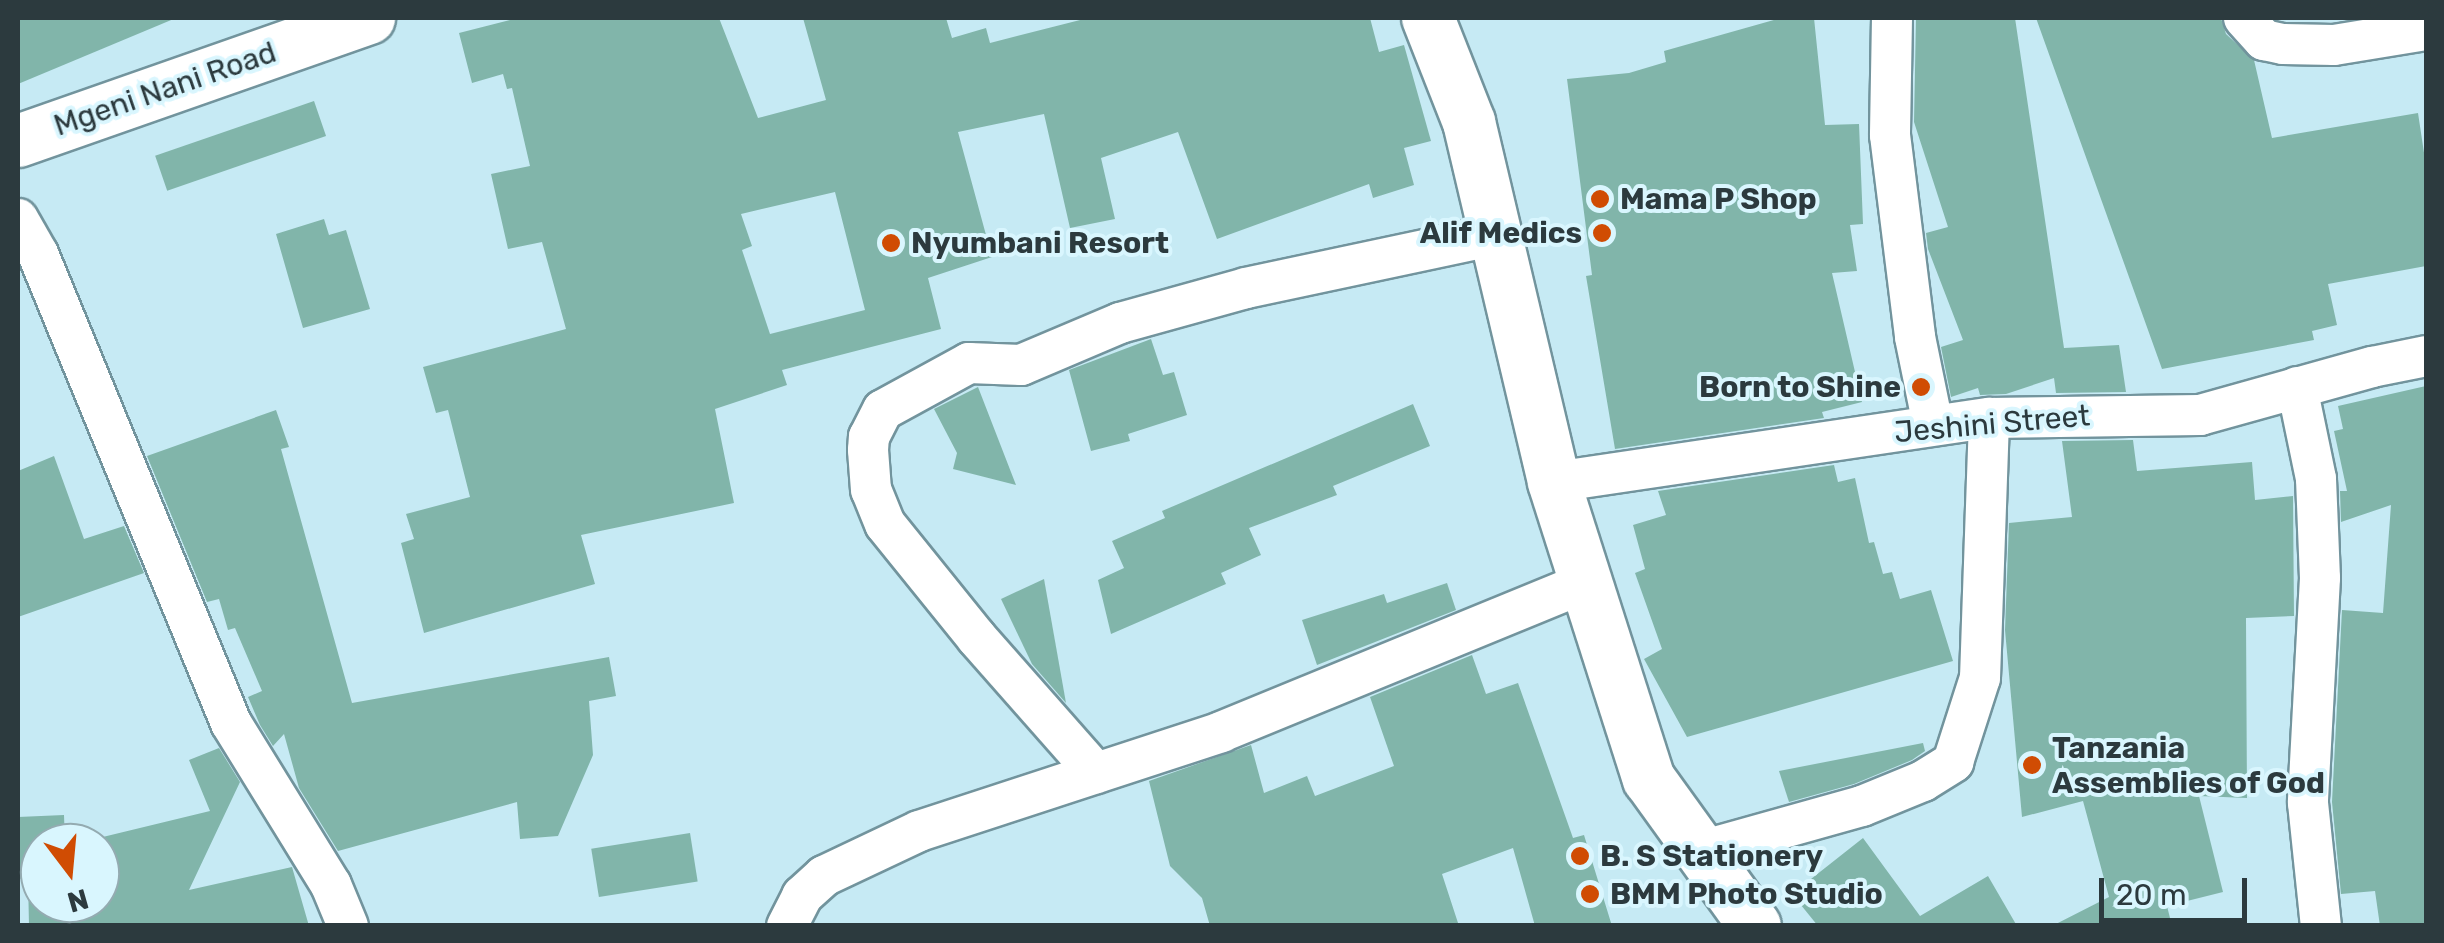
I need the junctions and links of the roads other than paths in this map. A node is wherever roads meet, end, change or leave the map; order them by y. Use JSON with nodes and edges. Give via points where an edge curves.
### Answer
{"nodes":[{"id":1,"x":369,"y":18,"type":"edge"},
{"id":2,"x":1428,"y":18,"type":"edge"},
{"id":3,"x":1892,"y":18,"type":"edge"},
{"id":4,"x":2244,"y":18,"type":"edge"},
{"id":5,"x":2426,"y":30,"type":"edge"},
{"id":6,"x":18,"y":141,"type":"edge"},
{"id":7,"x":18,"y":219,"type":"edge"},
{"id":8,"x":1496,"y":235,"type":"junction"},
{"id":9,"x":2426,"y":356,"type":"edge"},
{"id":10,"x":2297,"y":387,"type":"junction"},
{"id":11,"x":1989,"y":418,"type":"junction"},
{"id":12,"x":1933,"y":425,"type":"junction"},
{"id":13,"x":1554,"y":482,"type":"junction"},
{"id":14,"x":1585,"y":583,"type":"junction"},
{"id":15,"x":1096,"y":773,"type":"junction"},
{"id":16,"x":1701,"y":851,"type":"junction"},
{"id":17,"x":348,"y":926,"type":"edge"},
{"id":18,"x":787,"y":926,"type":"edge"},
{"id":19,"x":1755,"y":926,"type":"edge"},
{"id":20,"x":2322,"y":926,"type":"edge"}],
"edges":[{"from":1,"to":6,"type":"street","name":"Mgeni Nani Road"},
{"from":2,"to":8,"type":"street","via":[[1469,122]]},
{"from":3,"to":12,"type":"street","via":[[1890,135],[1906,278]]},
{"from":4,"to":5,"type":"street","via":[[2264,40],[2284,44],[2334,45]]},
{"from":7,"to":17,"type":"street","via":[[230,724],[331,885]]},
{"from":8,"to":13,"type":"street"},
{"from":8,"to":15,"type":"street","via":[[1246,288],[1120,323],[1021,364],[969,362],[883,410],[868,450],[871,490],[885,524]]},
{"from":9,"to":10,"type":"street","name":"Jeshini Street"},
{"from":10,"to":11,"type":"street","name":"Jeshini Street","via":[[2200,415]]},
{"from":10,"to":20,"type":"street","via":[[2316,479],[2320,558],[2308,803]]},
{"from":11,"to":12,"type":"street","name":"Jeshini Street"},
{"from":11,"to":16,"type":"street","via":[[1980,678],[1953,762],[1862,806]]},
{"from":12,"to":13,"type":"street","name":"Jeshini Street"},
{"from":13,"to":14,"type":"street"},
{"from":14,"to":15,"type":"street","via":[[1221,732]]},
{"from":14,"to":16,"type":"street","via":[[1650,780]]},
{"from":15,"to":18,"type":"street","via":[[920,831],[824,876],[802,896]]},
{"from":16,"to":19,"type":"street"}]}
